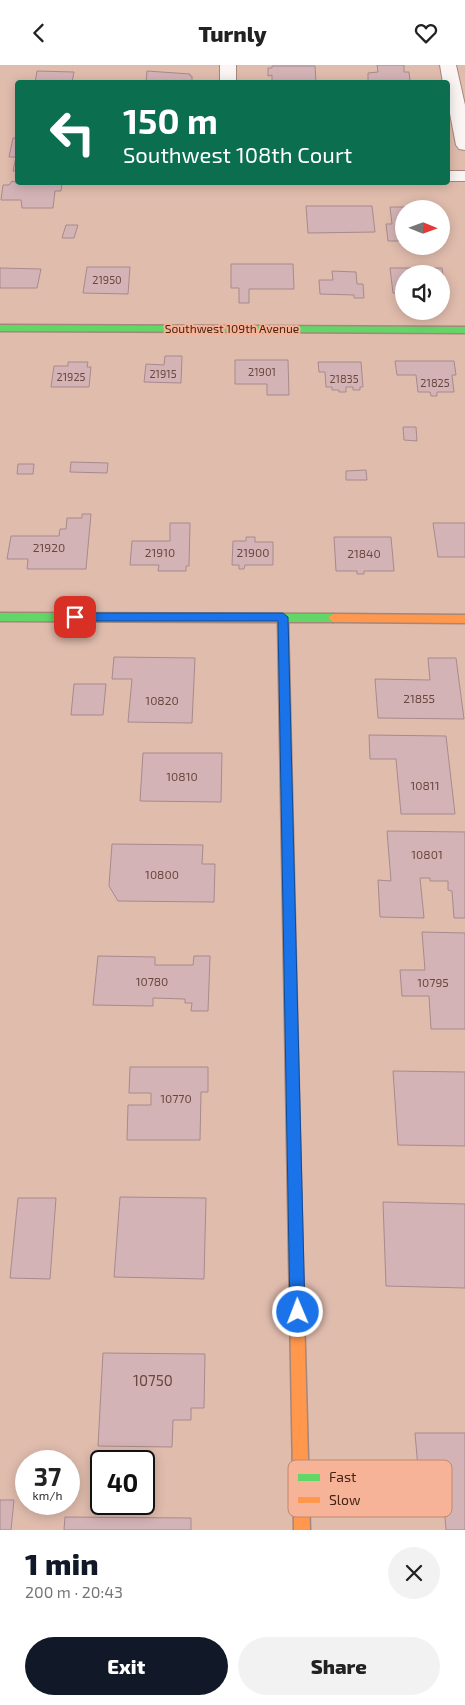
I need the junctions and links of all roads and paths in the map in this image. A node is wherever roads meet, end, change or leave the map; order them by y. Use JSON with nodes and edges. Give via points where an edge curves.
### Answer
{"nodes":[{"id":1,"x":228,"y":65,"type":"edge"},
{"id":2,"x":448,"y":65,"type":"edge"},
{"id":3,"x":228,"y":80,"type":"edge"},
{"id":4,"x":465,"y":145,"type":"edge"},
{"id":5,"x":450,"y":176,"type":"edge"},
{"id":6,"x":465,"y":176,"type":"edge"},
{"id":7,"x":0,"y":328,"type":"edge"},
{"id":8,"x":465,"y":330,"type":"edge"},
{"id":9,"x":0,"y":617,"type":"edge"},
{"id":10,"x":283,"y":617,"type":"junction"},
{"id":11,"x":465,"y":619,"type":"edge"},
{"id":12,"x":301,"y":1460,"type":"edge"},
{"id":13,"x":302,"y":1517,"type":"edge"},
{"id":14,"x":302,"y":1530,"type":"edge"}],
"edges":[{"from":1,"to":3,"type":"street"},
{"from":2,"to":4,"type":"street"},
{"from":5,"to":6,"type":"street"},
{"from":7,"to":8,"type":"street","name":"Southwest 109th Avenue"},
{"from":9,"to":10,"type":"street"},
{"from":10,"to":11,"type":"street"},
{"from":10,"to":12,"type":"street"},
{"from":13,"to":14,"type":"street"}]}
